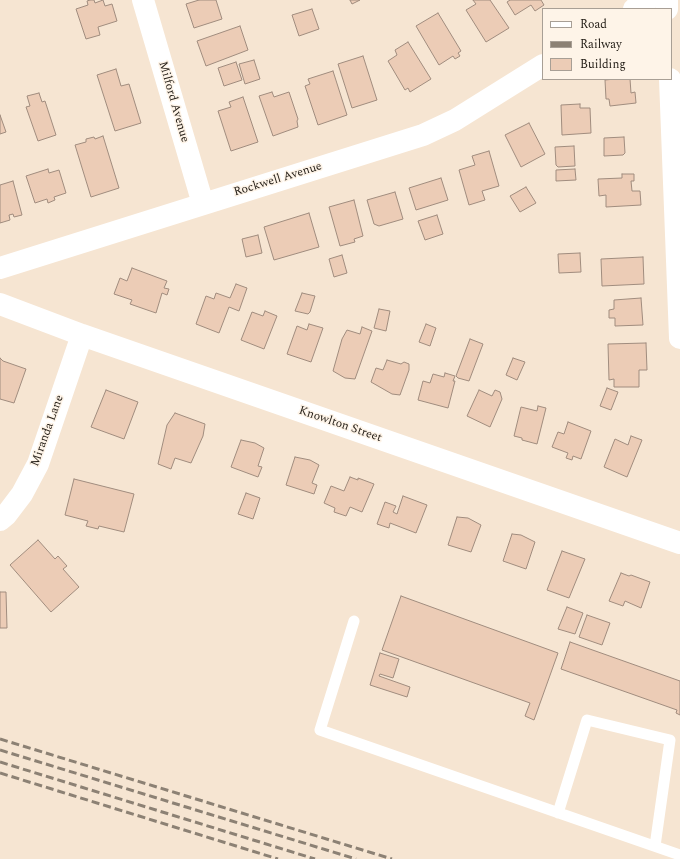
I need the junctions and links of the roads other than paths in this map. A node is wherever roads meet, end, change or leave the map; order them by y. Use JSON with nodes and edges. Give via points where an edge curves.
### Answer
{"nodes":[{"id":1,"x":144,"y":0,"type":"edge"},
{"id":2,"x":648,"y":0,"type":"edge"},
{"id":3,"x":636,"y":8,"type":"edge"},
{"id":4,"x":542,"y":66,"type":"edge"},
{"id":5,"x":670,"y":80,"type":"edge"},
{"id":6,"x":203,"y":204,"type":"junction"},
{"id":7,"x":0,"y":268,"type":"edge"},
{"id":8,"x":0,"y":304,"type":"edge"},
{"id":9,"x":82,"y":335,"type":"junction"},
{"id":10,"x":680,"y":338,"type":"edge"},
{"id":11,"x":0,"y":520,"type":"edge"},
{"id":12,"x":680,"y":543,"type":"edge"},
{"id":13,"x":354,"y":621,"type":"dead end"},
{"id":14,"x":558,"y":813,"type":"junction"},
{"id":15,"x":654,"y":846,"type":"junction"},
{"id":16,"x":680,"y":855,"type":"edge"}],
"edges":[{"from":1,"to":6,"type":"street","name":"Milford Avenue"},
{"from":2,"to":3,"type":"street"},
{"from":4,"to":6,"type":"street","name":"Rockwell Avenue","via":[[455,120],[423,135]]},
{"from":5,"to":10,"type":"street"},
{"from":6,"to":7,"type":"street","name":"Rockwell Avenue"},
{"from":8,"to":9,"type":"street","name":"Knowlton Street"},
{"from":9,"to":11,"type":"street","name":"Miranda Lane","via":[[38,464],[22,494]]},
{"from":9,"to":12,"type":"street","name":"Knowlton Street"},
{"from":13,"to":14,"type":"lane","via":[[320,730]]},
{"from":14,"to":15,"type":"lane"},
{"from":14,"to":15,"type":"lane","via":[[587,720],[670,740]]},
{"from":15,"to":16,"type":"lane"}]}
